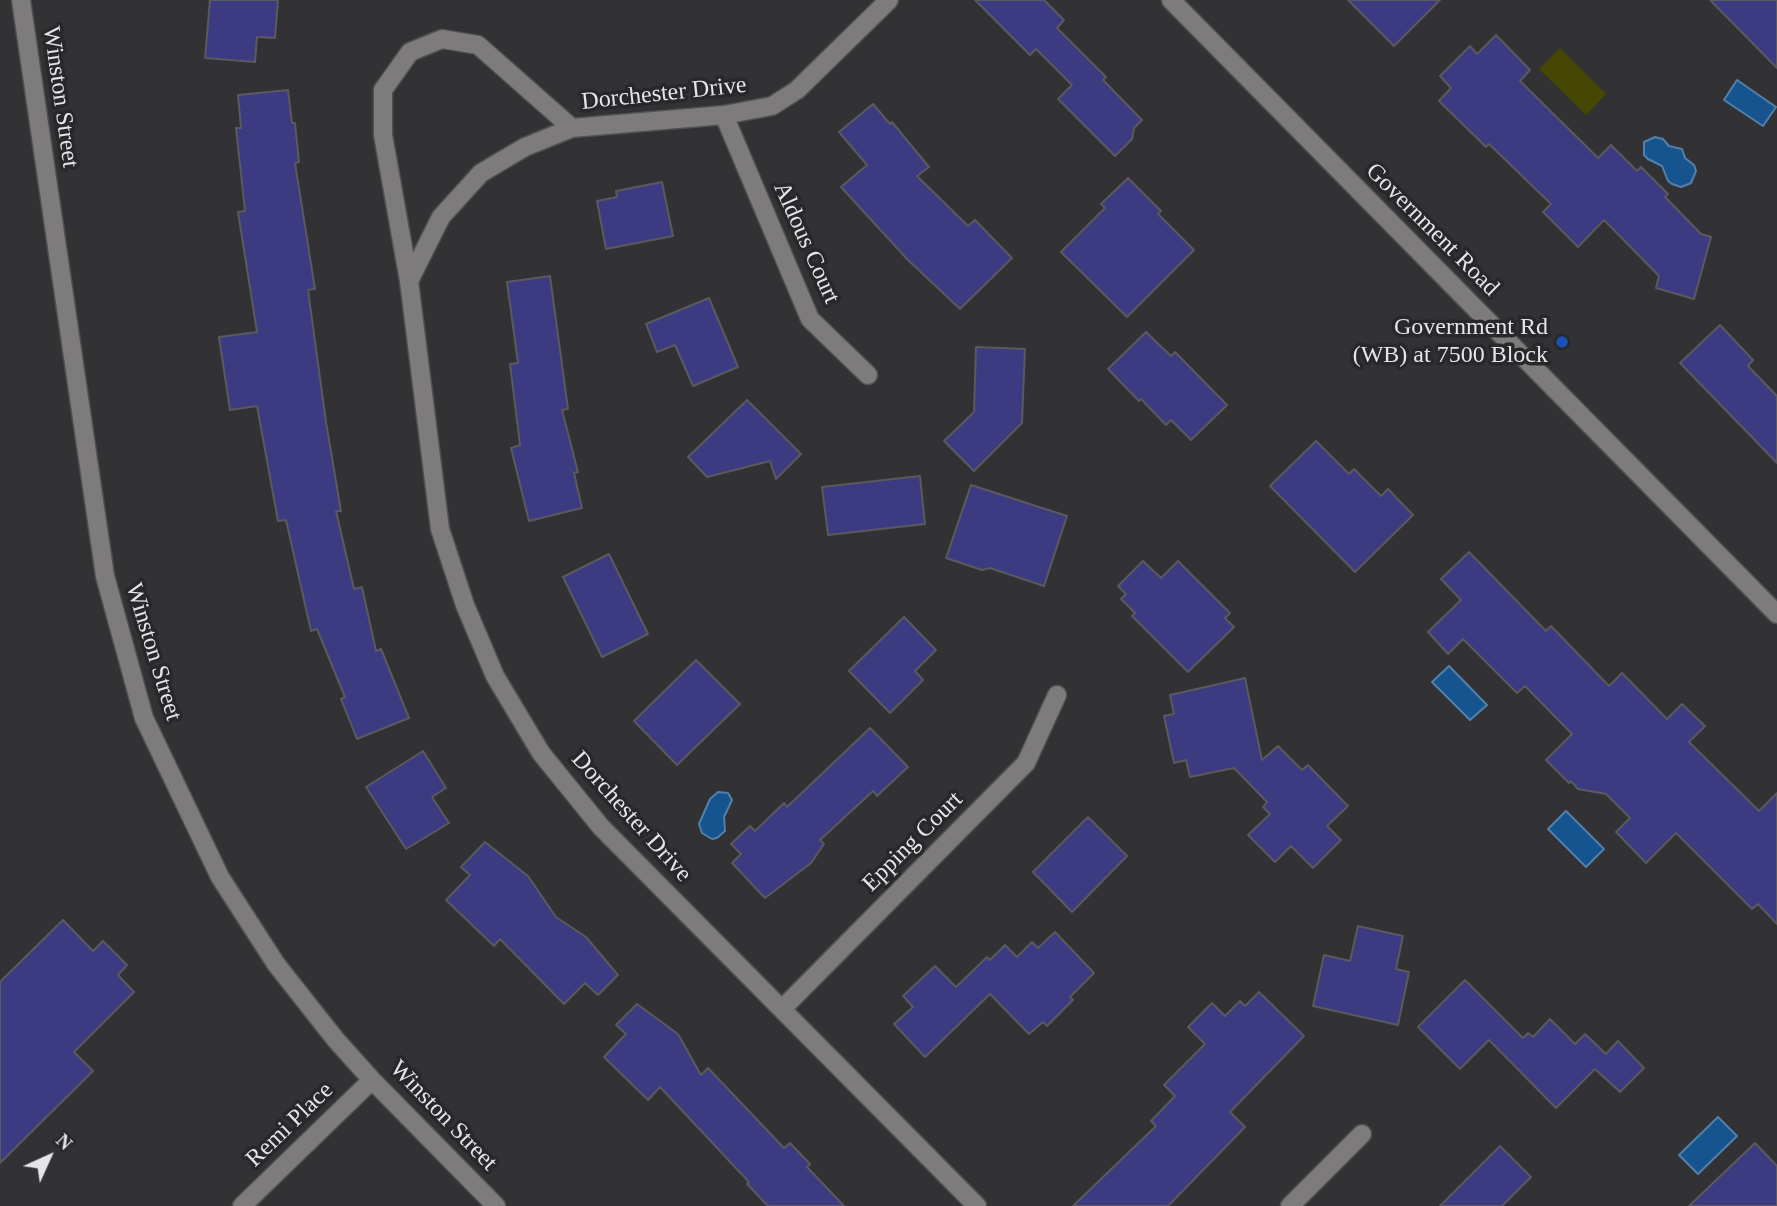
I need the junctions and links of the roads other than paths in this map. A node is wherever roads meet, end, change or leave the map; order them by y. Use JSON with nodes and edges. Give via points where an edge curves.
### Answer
{"nodes":[{"id":1,"x":21,"y":0,"type":"edge"},
{"id":2,"x":888,"y":0,"type":"edge"},
{"id":3,"x":1171,"y":0,"type":"edge"},
{"id":4,"x":724,"y":115,"type":"junction"},
{"id":5,"x":572,"y":128,"type":"junction"},
{"id":6,"x":409,"y":281,"type":"junction"},
{"id":7,"x":867,"y":375,"type":"dead end"},
{"id":8,"x":1777,"y":614,"type":"edge"},
{"id":9,"x":1057,"y":695,"type":"dead end"},
{"id":10,"x":782,"y":1009,"type":"junction"},
{"id":11,"x":372,"y":1080,"type":"junction"},
{"id":12,"x":1362,"y":1134,"type":"dead end"},
{"id":13,"x":242,"y":1206,"type":"edge"},
{"id":14,"x":496,"y":1206,"type":"edge"},
{"id":15,"x":977,"y":1206,"type":"edge"},
{"id":16,"x":1290,"y":1206,"type":"edge"}],
"edges":[{"from":1,"to":11,"type":"street","name":"Winston Street","via":[[105,576],[144,718],[220,877],[276,964]]},
{"from":2,"to":4,"type":"street","name":"Dorchester Drive","via":[[797,90],[772,106]]},
{"from":3,"to":8,"type":"street","name":"Government Road"},
{"from":4,"to":5,"type":"street","name":"Dorchester Drive"},
{"from":4,"to":7,"type":"street","name":"Aldous Court","via":[[810,319]]},
{"from":5,"to":6,"type":"street","name":"Dorchester Drive","via":[[481,173],[441,217]]},
{"from":5,"to":6,"type":"street","name":"Dorchester Drive","via":[[478,45],[442,39],[410,52],[383,90],[383,135]]},
{"from":6,"to":10,"type":"street","name":"Dorchester Drive","via":[[440,529],[495,676],[541,753],[601,827]]},
{"from":9,"to":10,"type":"street","name":"Epping Court","via":[[1026,763]]},
{"from":10,"to":15,"type":"street","name":"Dorchester Drive"},
{"from":11,"to":13,"type":"street","name":"Remi Place"},
{"from":11,"to":14,"type":"street","name":"Winston Street"},
{"from":12,"to":16,"type":"street"}]}
